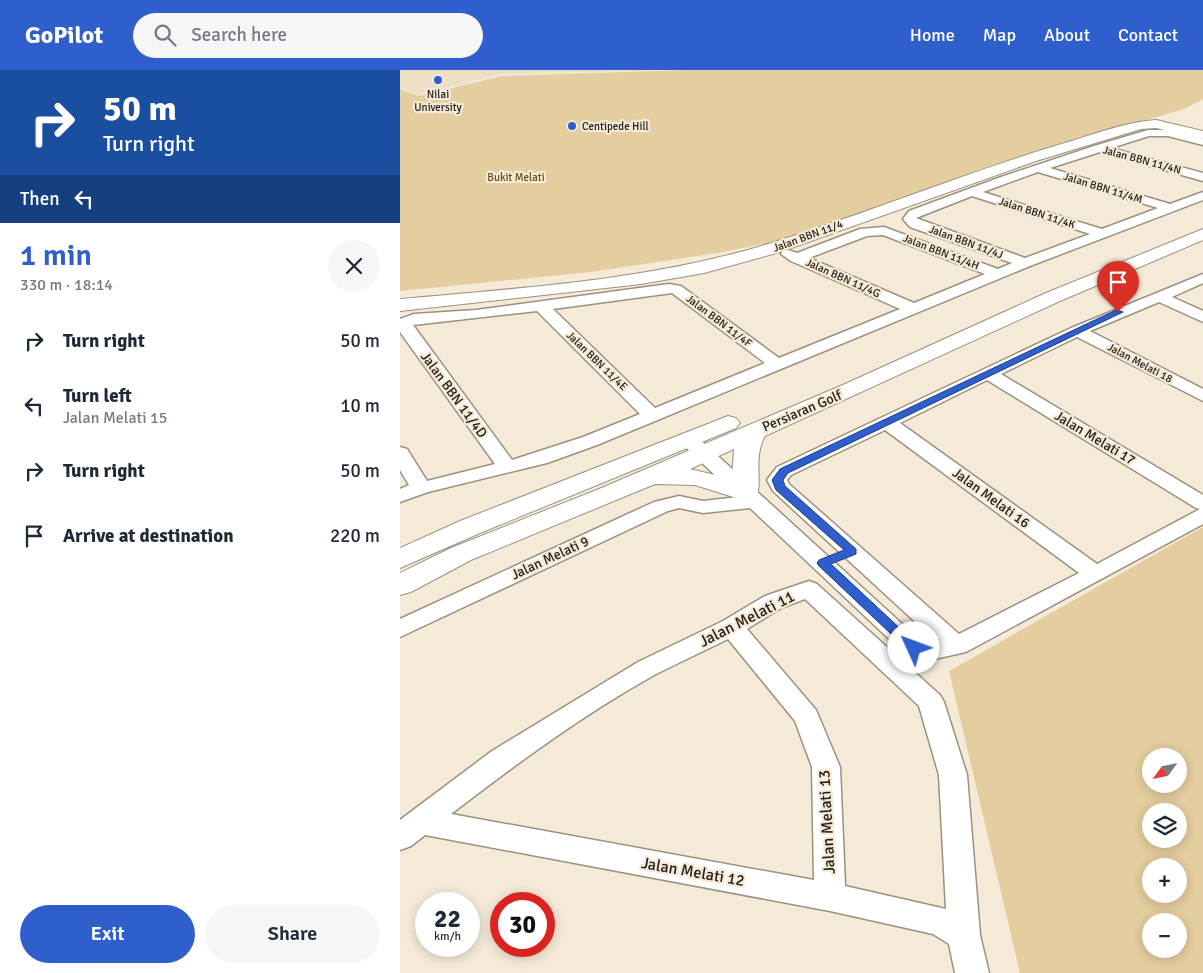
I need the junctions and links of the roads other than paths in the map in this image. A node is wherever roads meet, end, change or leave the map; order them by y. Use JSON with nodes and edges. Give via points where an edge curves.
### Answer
{"nodes":[{"id":1,"x":1203,"y":135,"type":"edge"},
{"id":2,"x":1203,"y":142,"type":"edge"},
{"id":3,"x":1080,"y":143,"type":"junction"},
{"id":4,"x":1098,"y":148,"type":"junction"},
{"id":5,"x":1037,"y":168,"type":"junction"},
{"id":6,"x":1203,"y":177,"type":"edge"},
{"id":7,"x":972,"y":192,"type":"junction"},
{"id":8,"x":1203,"y":196,"type":"edge"},
{"id":9,"x":1170,"y":208,"type":"junction"},
{"id":10,"x":1203,"y":220,"type":"edge"},
{"id":11,"x":1103,"y":234,"type":"junction"},
{"id":12,"x":1203,"y":234,"type":"edge"},
{"id":13,"x":774,"y":248,"type":"junction"},
{"id":14,"x":796,"y":258,"type":"junction"},
{"id":15,"x":1025,"y":263,"type":"junction"},
{"id":16,"x":998,"y":274,"type":"junction"},
{"id":17,"x":1203,"y":278,"type":"edge"},
{"id":18,"x":1158,"y":296,"type":"junction"},
{"id":19,"x":400,"y":305,"type":"edge"},
{"id":20,"x":541,"y":306,"type":"junction"},
{"id":21,"x":912,"y":308,"type":"junction"},
{"id":22,"x":1203,"y":317,"type":"edge"},
{"id":23,"x":1077,"y":331,"type":"junction"},
{"id":24,"x":776,"y":363,"type":"junction"},
{"id":25,"x":987,"y":372,"type":"junction"},
{"id":26,"x":1203,"y":396,"type":"edge"},
{"id":27,"x":652,"y":415,"type":"junction"},
{"id":28,"x":885,"y":421,"type":"junction"},
{"id":29,"x":756,"y":431,"type":"junction"},
{"id":30,"x":695,"y":446,"type":"junction"},
{"id":31,"x":400,"y":453,"type":"edge"},
{"id":32,"x":507,"y":467,"type":"junction"},
{"id":33,"x":634,"y":484,"type":"junction"},
{"id":34,"x":421,"y":488,"type":"junction"},
{"id":35,"x":400,"y":496,"type":"edge"},
{"id":36,"x":750,"y":497,"type":"junction"},
{"id":37,"x":1203,"y":504,"type":"edge"},
{"id":38,"x":1203,"y":515,"type":"edge"},
{"id":39,"x":852,"y":551,"type":"junction"},
{"id":40,"x":400,"y":559,"type":"edge"},
{"id":41,"x":823,"y":563,"type":"junction"},
{"id":42,"x":1096,"y":574,"type":"junction"},
{"id":43,"x":400,"y":585,"type":"edge"},
{"id":44,"x":732,"y":627,"type":"junction"},
{"id":45,"x":400,"y":629,"type":"edge"},
{"id":46,"x":957,"y":646,"type":"junction"},
{"id":47,"x":410,"y":829,"type":"edge"},
{"id":48,"x":830,"y":897,"type":"junction"},
{"id":49,"x":964,"y":935,"type":"junction"},
{"id":50,"x":972,"y":973,"type":"edge"}],
"edges":[{"from":1,"to":3,"type":"street","name":"Jalan BBN 11/4","via":[[1156,124],[1140,125]]},
{"from":2,"to":4,"type":"street","via":[[1168,133],[1148,133]]},
{"from":3,"to":4,"type":"street","name":"Jalan BBN 11/4N"},
{"from":3,"to":13,"type":"street","name":"Jalan BBN 11/4"},
{"from":4,"to":5,"type":"street"},
{"from":4,"to":6,"type":"street","name":"Jalan BBN 11/4N"},
{"from":5,"to":7,"type":"street"},
{"from":5,"to":9,"type":"street","name":"Jalan BBN 11/4M"},
{"from":7,"to":11,"type":"street","name":"Jalan BBN 11/4K"},
{"from":7,"to":15,"type":"street","name":"Jalan BBN 11/4J","via":[[913,214],[909,219],[915,224]]},
{"from":8,"to":9,"type":"street"},
{"from":9,"to":11,"type":"street"},
{"from":10,"to":30,"type":"street","name":"Persiaran Golf","via":[[1126,250]]},
{"from":11,"to":15,"type":"street"},
{"from":12,"to":29,"type":"street","name":"Persiaran Golf","via":[[1053,297]]},
{"from":13,"to":14,"type":"street","name":"Jalan BBN 11/4G"},
{"from":13,"to":19,"type":"street","name":"Jalan BBN 11/4","via":[[641,278],[504,296]]},
{"from":14,"to":16,"type":"street","name":"Jalan BBN 11/4H","via":[[865,232],[884,231]]},
{"from":14,"to":21,"type":"street","name":"Jalan BBN 11/4G"},
{"from":15,"to":16,"type":"street"},
{"from":16,"to":21,"type":"street"},
{"from":17,"to":18,"type":"street"},
{"from":18,"to":22,"type":"street"},
{"from":18,"to":23,"type":"street"},
{"from":20,"to":24,"type":"street","name":"Jalan BBN 11/4F","via":[[659,288],[676,289]]},
{"from":20,"to":27,"type":"street","name":"Jalan BBN 11/4E"},
{"from":20,"to":32,"type":"street","name":"Jalan BBN 11/4D","via":[[405,322],[405,328]]},
{"from":21,"to":24,"type":"street"},
{"from":23,"to":25,"type":"street"},
{"from":23,"to":26,"type":"street","name":"Jalan Melati 18"},
{"from":24,"to":27,"type":"street"},
{"from":25,"to":28,"type":"street"},
{"from":25,"to":37,"type":"street","name":"Jalan Melati 17"},
{"from":27,"to":32,"type":"street","via":[[548,456]]},
{"from":28,"to":39,"type":"street","via":[[784,471],[777,480],[780,487]]},
{"from":28,"to":42,"type":"street","name":"Jalan Melati 16"},
{"from":29,"to":30,"type":"street","name":"Persiaran Golf"},
{"from":29,"to":36,"type":"street","via":[[744,452]]},
{"from":30,"to":33,"type":"street","name":"Persiaran Golf"},
{"from":30,"to":36,"type":"street"},
{"from":30,"to":40,"type":"street","name":"Persiaran Golf","via":[[470,527]]},
{"from":31,"to":34,"type":"street"},
{"from":32,"to":34,"type":"street"},
{"from":33,"to":36,"type":"street","via":[[677,475],[700,477]]},
{"from":33,"to":43,"type":"street","name":"Persiaran Golf","via":[[461,554]]},
{"from":34,"to":35,"type":"street"},
{"from":36,"to":41,"type":"street"},
{"from":36,"to":45,"type":"street","name":"Jalan Melati 9","via":[[703,507],[679,502],[661,506]]},
{"from":38,"to":42,"type":"street"},
{"from":39,"to":41,"type":"street"},
{"from":39,"to":46,"type":"street"},
{"from":41,"to":46,"type":"street","via":[[914,648],[934,652]]},
{"from":42,"to":46,"type":"street"},
{"from":44,"to":47,"type":"street","name":"Jalan Melati 11","via":[[647,668],[587,704],[502,759]]},
{"from":44,"to":48,"type":"street","name":"Jalan Melati 13","via":[[807,716],[826,766]]},
{"from":44,"to":49,"type":"street","name":"Jalan Melati 11","via":[[773,602],[809,589],[931,702],[953,775]]},
{"from":47,"to":48,"type":"street","name":"Jalan Melati 12"},
{"from":48,"to":49,"type":"street","name":"Jalan Melati 12","via":[[940,921]]},
{"from":49,"to":50,"type":"street"}]}
